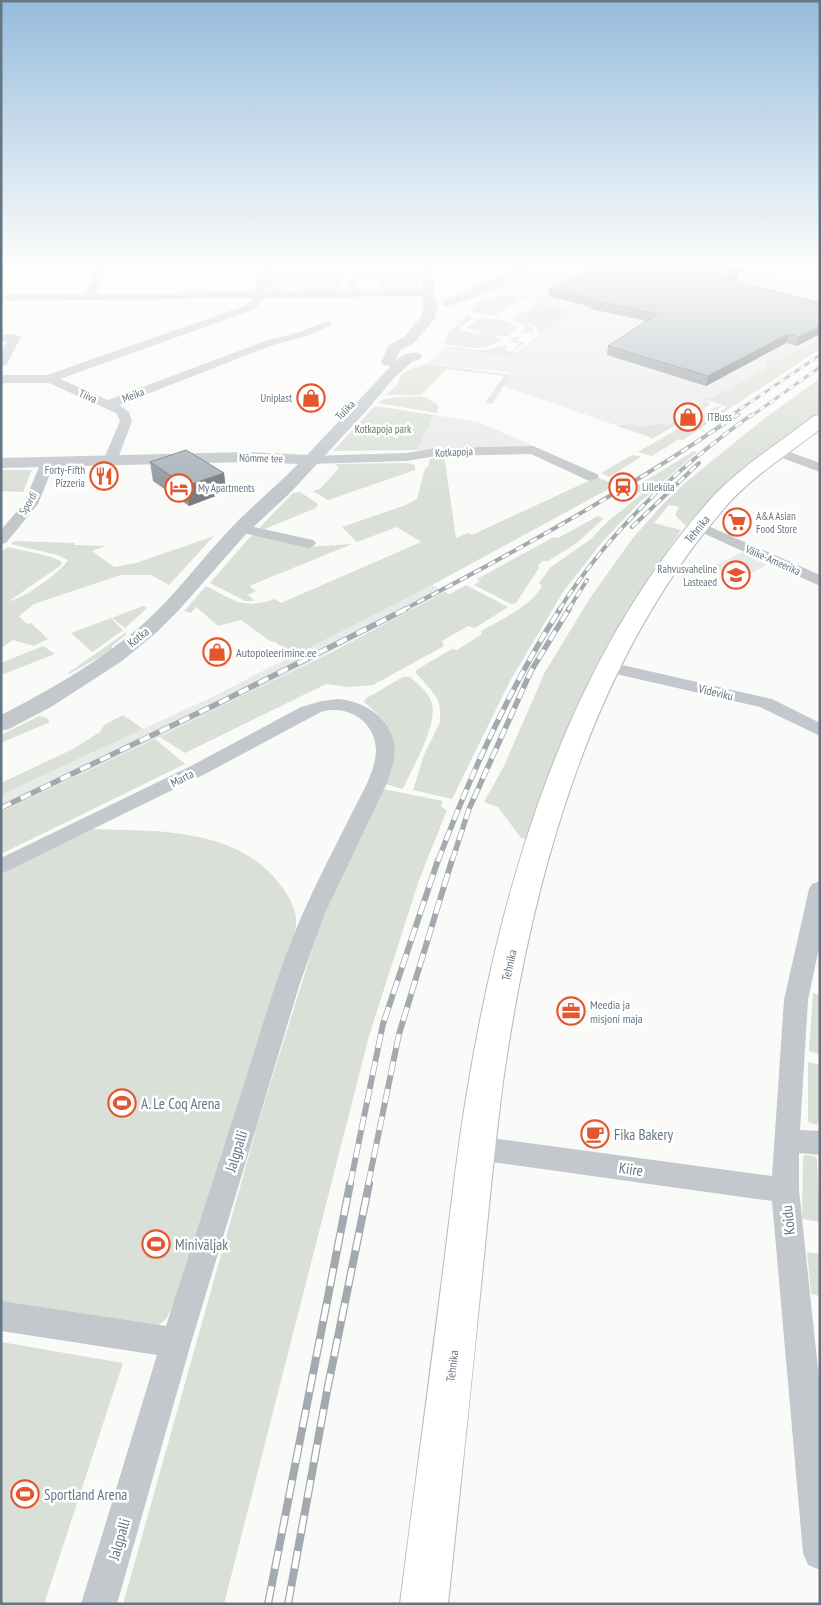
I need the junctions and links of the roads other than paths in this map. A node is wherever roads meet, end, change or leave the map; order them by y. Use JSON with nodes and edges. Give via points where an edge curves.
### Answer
{"nodes":[{"id":1,"x":13,"y":341,"type":"edge"},
{"id":2,"x":155,"y":341,"type":"edge"},
{"id":3,"x":277,"y":341,"type":"edge"},
{"id":4,"x":408,"y":341,"type":"edge"},
{"id":5,"x":396,"y":349,"type":"junction"},
{"id":6,"x":1,"y":364,"type":"edge"},
{"id":7,"x":1,"y":379,"type":"edge"},
{"id":8,"x":48,"y":379,"type":"junction"},
{"id":9,"x":108,"y":404,"type":"junction"},
{"id":10,"x":344,"y":417,"type":"junction"},
{"id":11,"x":820,"y":420,"type":"edge"},
{"id":12,"x":779,"y":452,"type":"junction"},
{"id":13,"x":302,"y":457,"type":"junction"},
{"id":14,"x":249,"y":459,"type":"junction"},
{"id":15,"x":110,"y":461,"type":"junction"},
{"id":16,"x":48,"y":462,"type":"junction"},
{"id":17,"x":1,"y":463,"type":"edge"},
{"id":18,"x":820,"y":468,"type":"edge"},
{"id":19,"x":592,"y":477,"type":"dead end"},
{"id":20,"x":277,"y":481,"type":"junction"},
{"id":21,"x":245,"y":524,"type":"junction"},
{"id":22,"x":700,"y":526,"type":"junction"},
{"id":23,"x":1,"y":540,"type":"edge"},
{"id":24,"x":308,"y":543,"type":"dead end"},
{"id":25,"x":820,"y":581,"type":"edge"},
{"id":26,"x":609,"y":667,"type":"junction"},
{"id":27,"x":364,"y":713,"type":"joint"},
{"id":28,"x":1,"y":724,"type":"edge"},
{"id":29,"x":820,"y":730,"type":"edge"},
{"id":30,"x":1,"y":867,"type":"edge"},
{"id":31,"x":820,"y":889,"type":"edge"},
{"id":32,"x":786,"y":1140,"type":"junction"},
{"id":33,"x":820,"y":1143,"type":"edge"},
{"id":34,"x":477,"y":1148,"type":"junction"},
{"id":35,"x":785,"y":1190,"type":"junction"},
{"id":36,"x":1,"y":1316,"type":"edge"},
{"id":37,"x":176,"y":1343,"type":"junction"},
{"id":38,"x":820,"y":1553,"type":"edge"},
{"id":39,"x":99,"y":1604,"type":"edge"},
{"id":40,"x":424,"y":1604,"type":"edge"}],
"edges":[{"from":1,"to":6,"type":"street"},
{"from":2,"to":8,"type":"street"},
{"from":3,"to":9,"type":"street","name":"Meika"},
{"from":4,"to":5,"type":"street","name":"Tulika"},
{"from":5,"to":10,"type":"street","name":"Tulika"},
{"from":5,"to":10,"type":"street","name":"Tulika","via":[[404,356],[414,356],[401,364]]},
{"from":7,"to":8,"type":"street","name":"Tiiva"},
{"from":8,"to":9,"type":"street","name":"Tiiva"},
{"from":9,"to":15,"type":"street","name":"Tiiva","via":[[120,410],[126,421]]},
{"from":10,"to":13,"type":"street","name":"Tulika"},
{"from":11,"to":12,"type":"main road","name":"Tehnika"},
{"from":12,"to":18,"type":"street"},
{"from":12,"to":22,"type":"main road","name":"Tehnika","via":[[738,484]]},
{"from":13,"to":14,"type":"street","name":"Nõmme tee"},
{"from":13,"to":14,"type":"street","via":[[290,452]]},
{"from":13,"to":19,"type":"street","name":"Kotkapoja","via":[[406,457],[436,452],[533,450]]},
{"from":13,"to":20,"type":"street","name":"Kotka"},
{"from":13,"to":21,"type":"street","name":"Kotka","via":[[284,489]]},
{"from":14,"to":15,"type":"street","name":"Nõmme tee"},
{"from":14,"to":20,"type":"street","via":[[272,471]]},
{"from":15,"to":16,"type":"street","name":"Nõmme tee"},
{"from":16,"to":17,"type":"street","name":"Nõmme tee"},
{"from":16,"to":23,"type":"street","name":"Spordi","via":[[31,504]]},
{"from":20,"to":21,"type":"street","name":"Kotka"},
{"from":21,"to":24,"type":"street"},
{"from":21,"to":28,"type":"street","name":"Kotka","via":[[149,629],[43,702]]},
{"from":22,"to":25,"type":"street","name":"Väike-Ameerika"},
{"from":22,"to":26,"type":"main road","name":"Tehnika","via":[[659,580]]},
{"from":26,"to":29,"type":"street","name":"Videviku","via":[[766,704]]},
{"from":26,"to":34,"type":"main road","name":"Tehnika","via":[[563,775],[540,844],[509,959]]},
{"from":27,"to":30,"type":"street","name":"Marta","via":[[339,703],[308,710],[198,770]]},
{"from":27,"to":37,"type":"street","name":"Jalgpalli","via":[[381,734],[385,748],[382,766],[376,785],[314,913],[288,983]]},
{"from":31,"to":32,"type":"street","name":"Koidu","via":[[796,1000]]},
{"from":32,"to":33,"type":"street"},
{"from":32,"to":35,"type":"street","name":"Koidu"},
{"from":34,"to":35,"type":"street","name":"Kiire"},
{"from":34,"to":40,"type":"main road","name":"Tehnika"},
{"from":35,"to":38,"type":"street","name":"Koidu"},
{"from":36,"to":37,"type":"street"},
{"from":37,"to":39,"type":"street","name":"Jalgpalli"}]}
